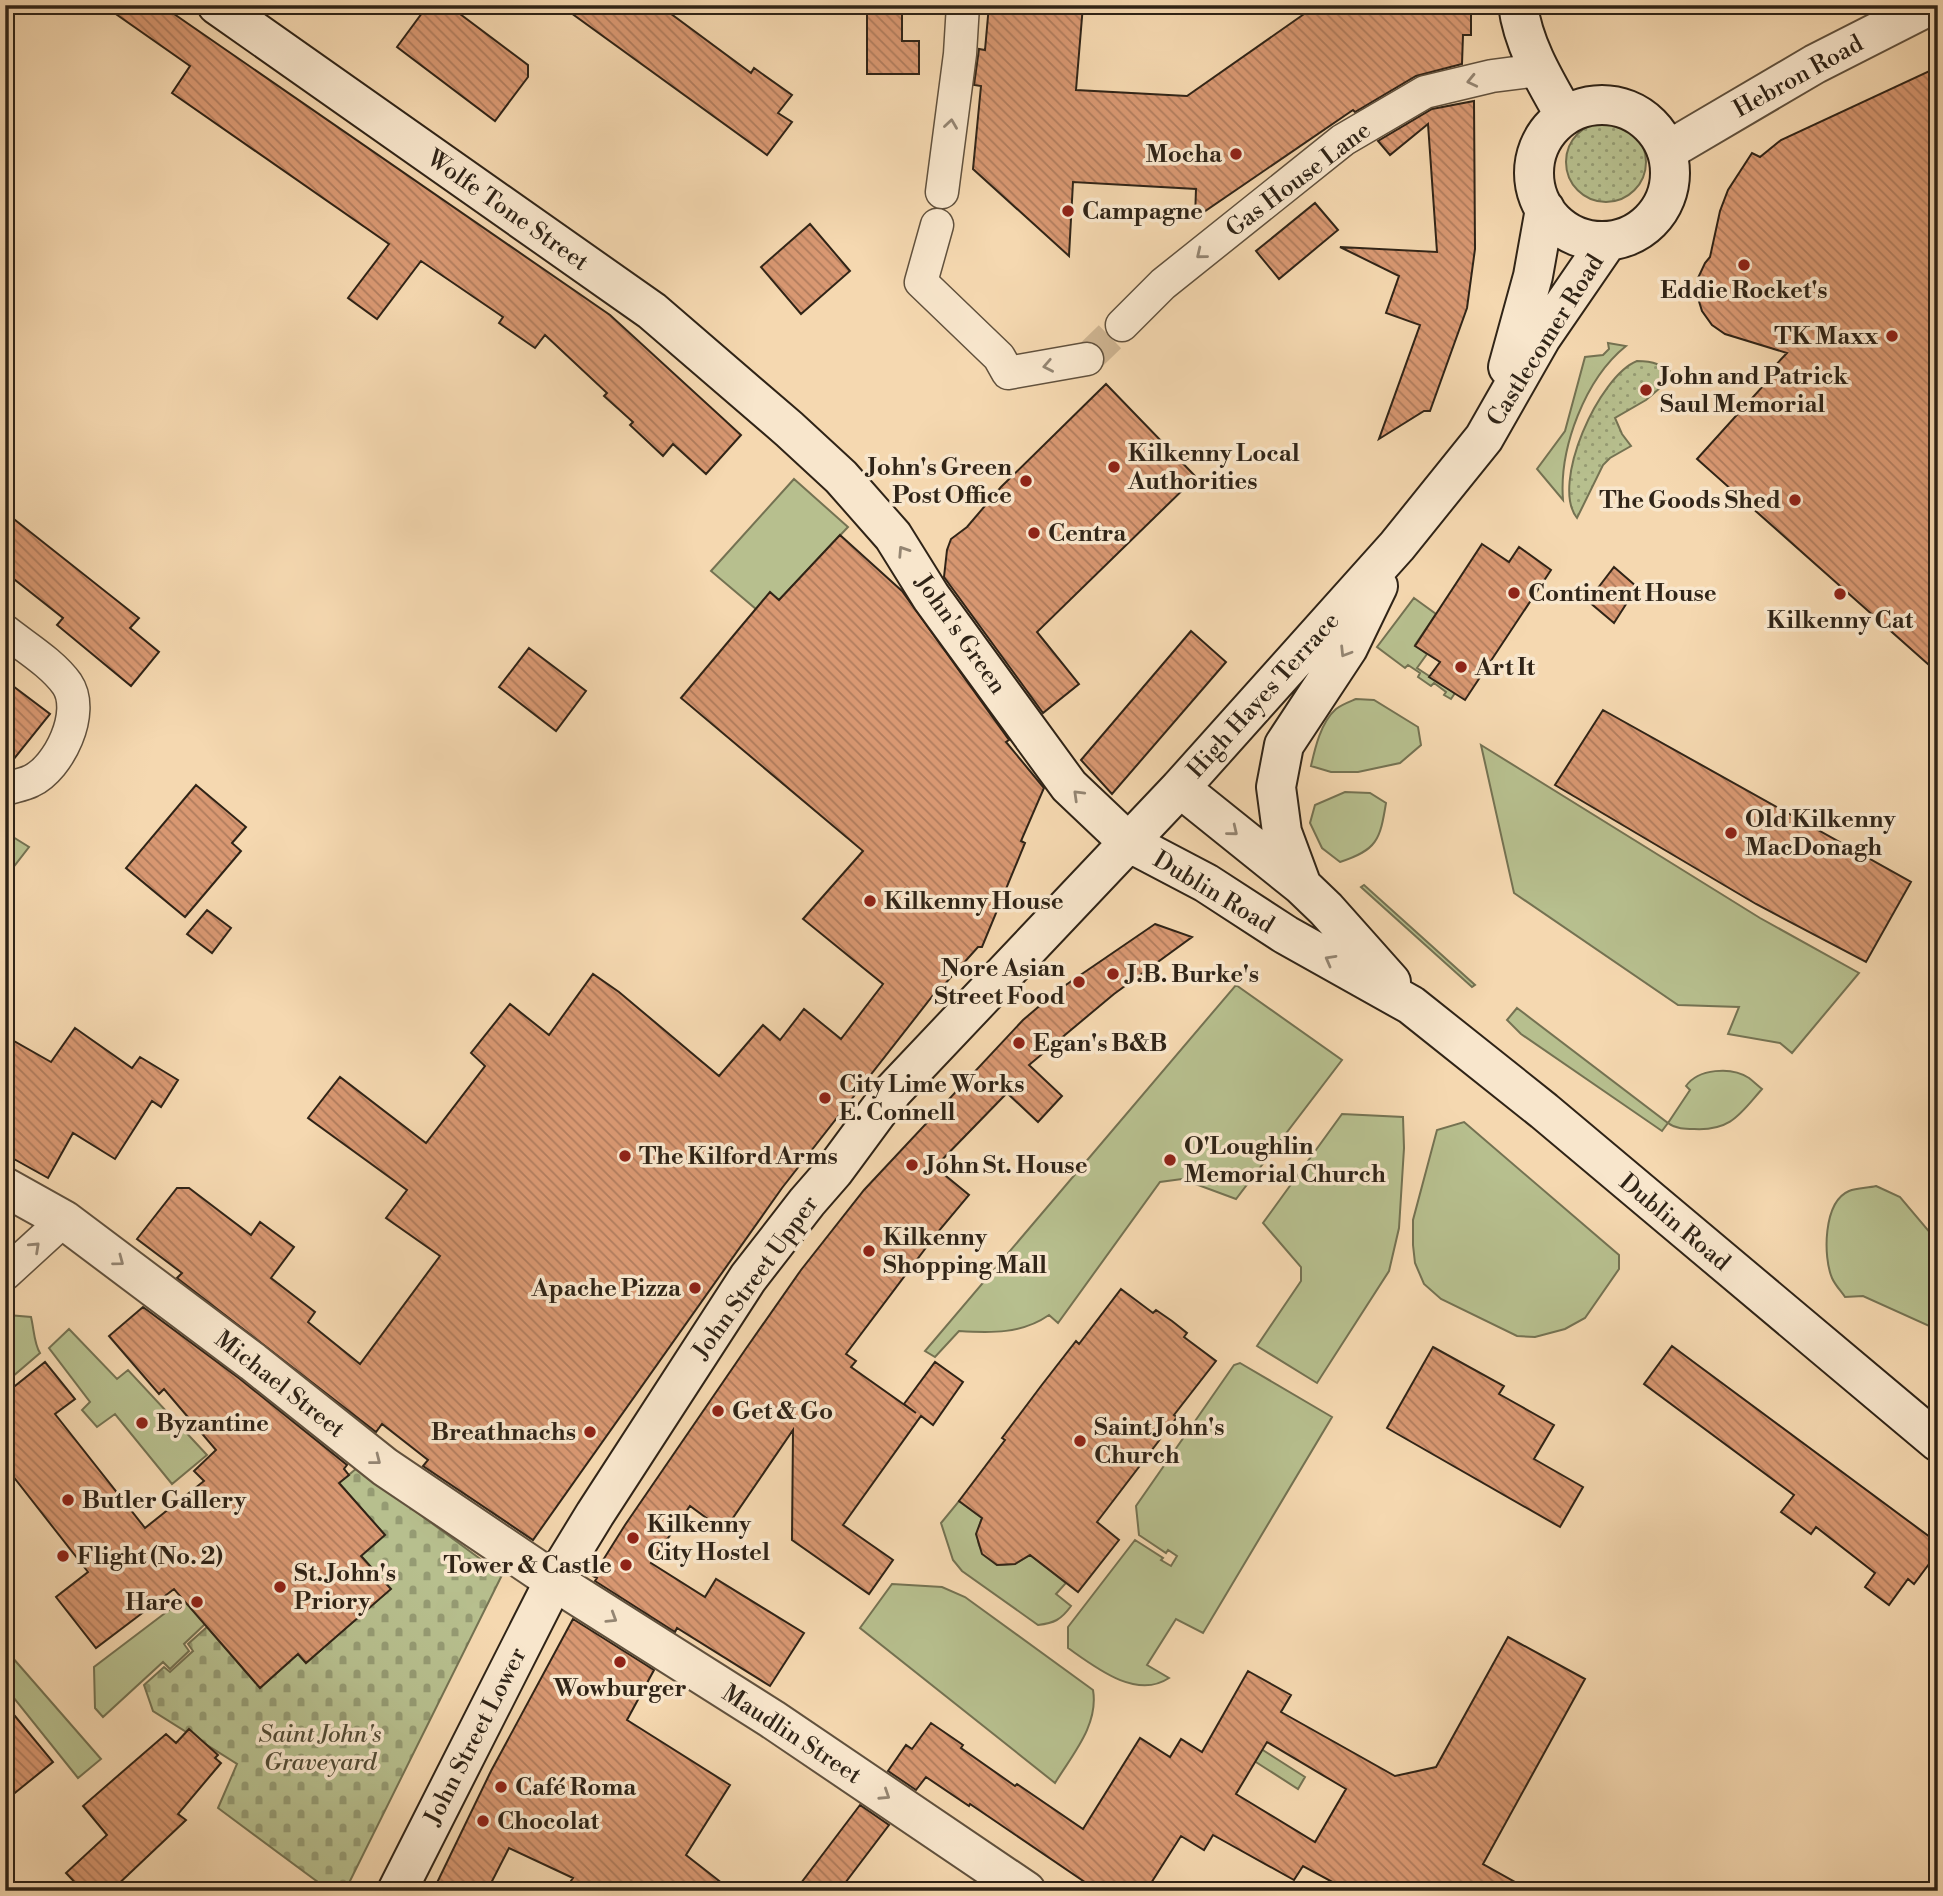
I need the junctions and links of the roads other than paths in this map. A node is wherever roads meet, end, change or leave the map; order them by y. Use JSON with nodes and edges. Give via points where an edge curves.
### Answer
{"nodes":[{"id":1,"x":217,"y":5,"type":"edge"},
{"id":2,"x":963,"y":5,"type":"edge"},
{"id":3,"x":1518,"y":5,"type":"edge"},
{"id":4,"x":1931,"y":5,"type":"edge"},
{"id":5,"x":1539,"y":71,"type":"junction"},
{"id":6,"x":1565,"y":116,"type":"junction"},
{"id":7,"x":1667,"y":151,"type":"junction"},
{"id":8,"x":942,"y":192,"type":"dead end"},
{"id":9,"x":1545,"y":209,"type":"junction"},
{"id":10,"x":937,"y":225,"type":"dead end"},
{"id":11,"x":1607,"y":242,"type":"junction"},
{"id":12,"x":1122,"y":325,"type":"tunnel mouth"},
{"id":13,"x":1087,"y":359,"type":"tunnel mouth"},
{"id":14,"x":789,"y":429,"type":"joint"},
{"id":15,"x":1484,"y":438,"type":"junction"},
{"id":16,"x":1397,"y":546,"type":"junction"},
{"id":17,"x":5,"y":631,"type":"edge"},
{"id":18,"x":1180,"y":788,"type":"junction"},
{"id":19,"x":5,"y":789,"type":"edge"},
{"id":20,"x":1128,"y":842,"type":"junction"},
{"id":21,"x":1302,"y":886,"type":"junction"},
{"id":22,"x":1411,"y":1004,"type":"junction"},
{"id":23,"x":5,"y":1187,"type":"edge"},
{"id":24,"x":64,"y":1220,"type":"junction"},
{"id":25,"x":5,"y":1274,"type":"edge"},
{"id":26,"x":1938,"y":1442,"type":"edge"},
{"id":27,"x":554,"y":1581,"type":"junction"},
{"id":28,"x":397,"y":1891,"type":"edge"},
{"id":29,"x":1027,"y":1891,"type":"edge"}],
"edges":[{"from":1,"to":14,"type":"main road","name":"Wolfe Tone Street","via":[[652,311]]},
{"from":8,"to":2,"type":"street","one_way":true},
{"from":3,"to":5,"type":"main road"},
{"from":4,"to":7,"type":"main road","name":"Hebron Road","via":[[1815,64]]},
{"from":5,"to":6,"type":"main road"},
{"from":5,"to":12,"type":"street","name":"Gas House Lane","one_way":true,"via":[[1492,76],[1424,92],[1343,140],[1163,284]]},
{"from":6,"to":7,"type":"main road","via":[[1584,107],[1624,109],[1643,118]]},
{"from":6,"to":9,"type":"main road","via":[[1537,151],[1533,174],[1537,197]]},
{"from":7,"to":11,"type":"main road","via":[[1671,171],[1660,211],[1646,226]]},
{"from":9,"to":11,"type":"main road","via":[[1566,232]]},
{"from":9,"to":15,"type":"main road","name":"Castlecomer Road","via":[[1533,276]]},
{"from":13,"to":10,"type":"street","one_way":true,"via":[[1008,373],[999,357],[920,282]]},
{"from":11,"to":15,"type":"main road","name":"Castlecomer Road","via":[[1541,338]]},
{"from":20,"to":14,"type":"main road","name":"John's Green","one_way":true,"via":[[1069,786],[931,597],[893,536],[841,477]]},
{"from":15,"to":16,"type":"main road","name":"Castlecomer Road"},
{"from":16,"to":18,"type":"main road","name":"High Hayes Terrace"},
{"from":16,"to":21,"type":"main road","one_way":true,"via":[[1349,648],[1284,745],[1276,787],[1282,832]]},
{"from":17,"to":19,"type":"street","via":[[68,685],[75,708],[71,730],[50,767],[32,781]]},
{"from":18,"to":20,"type":"main road","name":"High Hayes Terrace"},
{"from":18,"to":21,"type":"main road","name":"Dublin Road","one_way":true},
{"from":22,"to":20,"type":"main road","name":"Dublin Road","one_way":true},
{"from":20,"to":27,"type":"main road","name":"John Street Upper","via":[[892,1091],[748,1278]]},
{"from":21,"to":22,"type":"main road","name":"Dublin Road"},
{"from":22,"to":26,"type":"main road","name":"Dublin Road"},
{"from":23,"to":24,"type":"main road","name":"Michael Street"},
{"from":25,"to":24,"type":"street","one_way":true},
{"from":24,"to":27,"type":"main road","name":"Michael Street","one_way":true,"via":[[385,1467]]},
{"from":27,"to":28,"type":"main road","name":"John Street Lower"},
{"from":27,"to":29,"type":"main road","name":"Maudlin Street","one_way":true,"via":[[772,1719]]}]}
